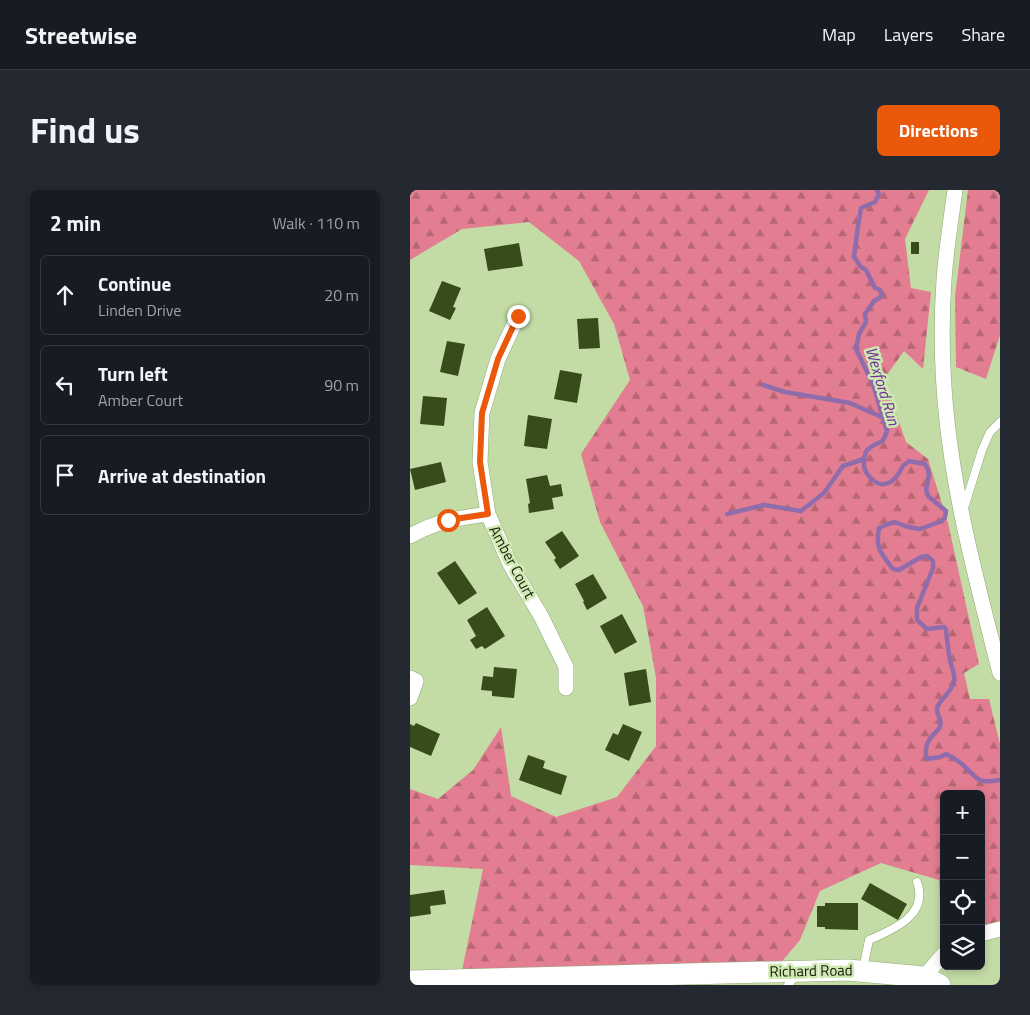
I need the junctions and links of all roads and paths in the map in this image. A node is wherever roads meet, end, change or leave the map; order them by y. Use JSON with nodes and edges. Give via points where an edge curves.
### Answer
{"nodes":[{"id":1,"x":955,"y":190,"type":"edge"},
{"id":2,"x":518,"y":316,"type":"dead end"},
{"id":3,"x":1000,"y":422,"type":"edge"},
{"id":4,"x":962,"y":512,"type":"junction"},
{"id":5,"x":488,"y":514,"type":"junction"},
{"id":6,"x":410,"y":536,"type":"edge"},
{"id":7,"x":1000,"y":673,"type":"edge"},
{"id":8,"x":410,"y":678,"type":"edge"},
{"id":9,"x":566,"y":688,"type":"dead end"},
{"id":10,"x":410,"y":698,"type":"edge"},
{"id":11,"x":918,"y":882,"type":"dead end"},
{"id":12,"x":1000,"y":929,"type":"edge"},
{"id":13,"x":985,"y":933,"type":"edge"},
{"id":14,"x":940,"y":963,"type":"edge"},
{"id":15,"x":863,"y":971,"type":"junction"},
{"id":16,"x":793,"y":978,"type":"edge"},
{"id":17,"x":410,"y":981,"type":"edge"},
{"id":18,"x":932,"y":981,"type":"edge"}],
"edges":[{"from":1,"to":4,"type":"street","via":[[944,280],[944,370],[947,420]]},
{"from":2,"to":5,"type":"street","name":"Amber Court","via":[[498,359],[482,413],[480,462]]},
{"from":3,"to":4,"type":"lane","via":[[990,432],[982,450]]},
{"from":4,"to":7,"type":"street"},
{"from":5,"to":6,"type":"street","via":[[448,520]]},
{"from":5,"to":9,"type":"street","name":"Amber Court","via":[[510,564],[566,667]]},
{"from":8,"to":10,"type":"street","via":[[416,681]]},
{"from":11,"to":15,"type":"lane","via":[[921,891],[916,910],[903,924],[869,940]]},
{"from":12,"to":13,"type":"street"},
{"from":14,"to":18,"type":"street"},
{"from":15,"to":16,"type":"street","name":"Richard Road"},
{"from":15,"to":18,"type":"street","name":"Richard Road"},
{"from":16,"to":17,"type":"street","name":"Richard Road"}]}
